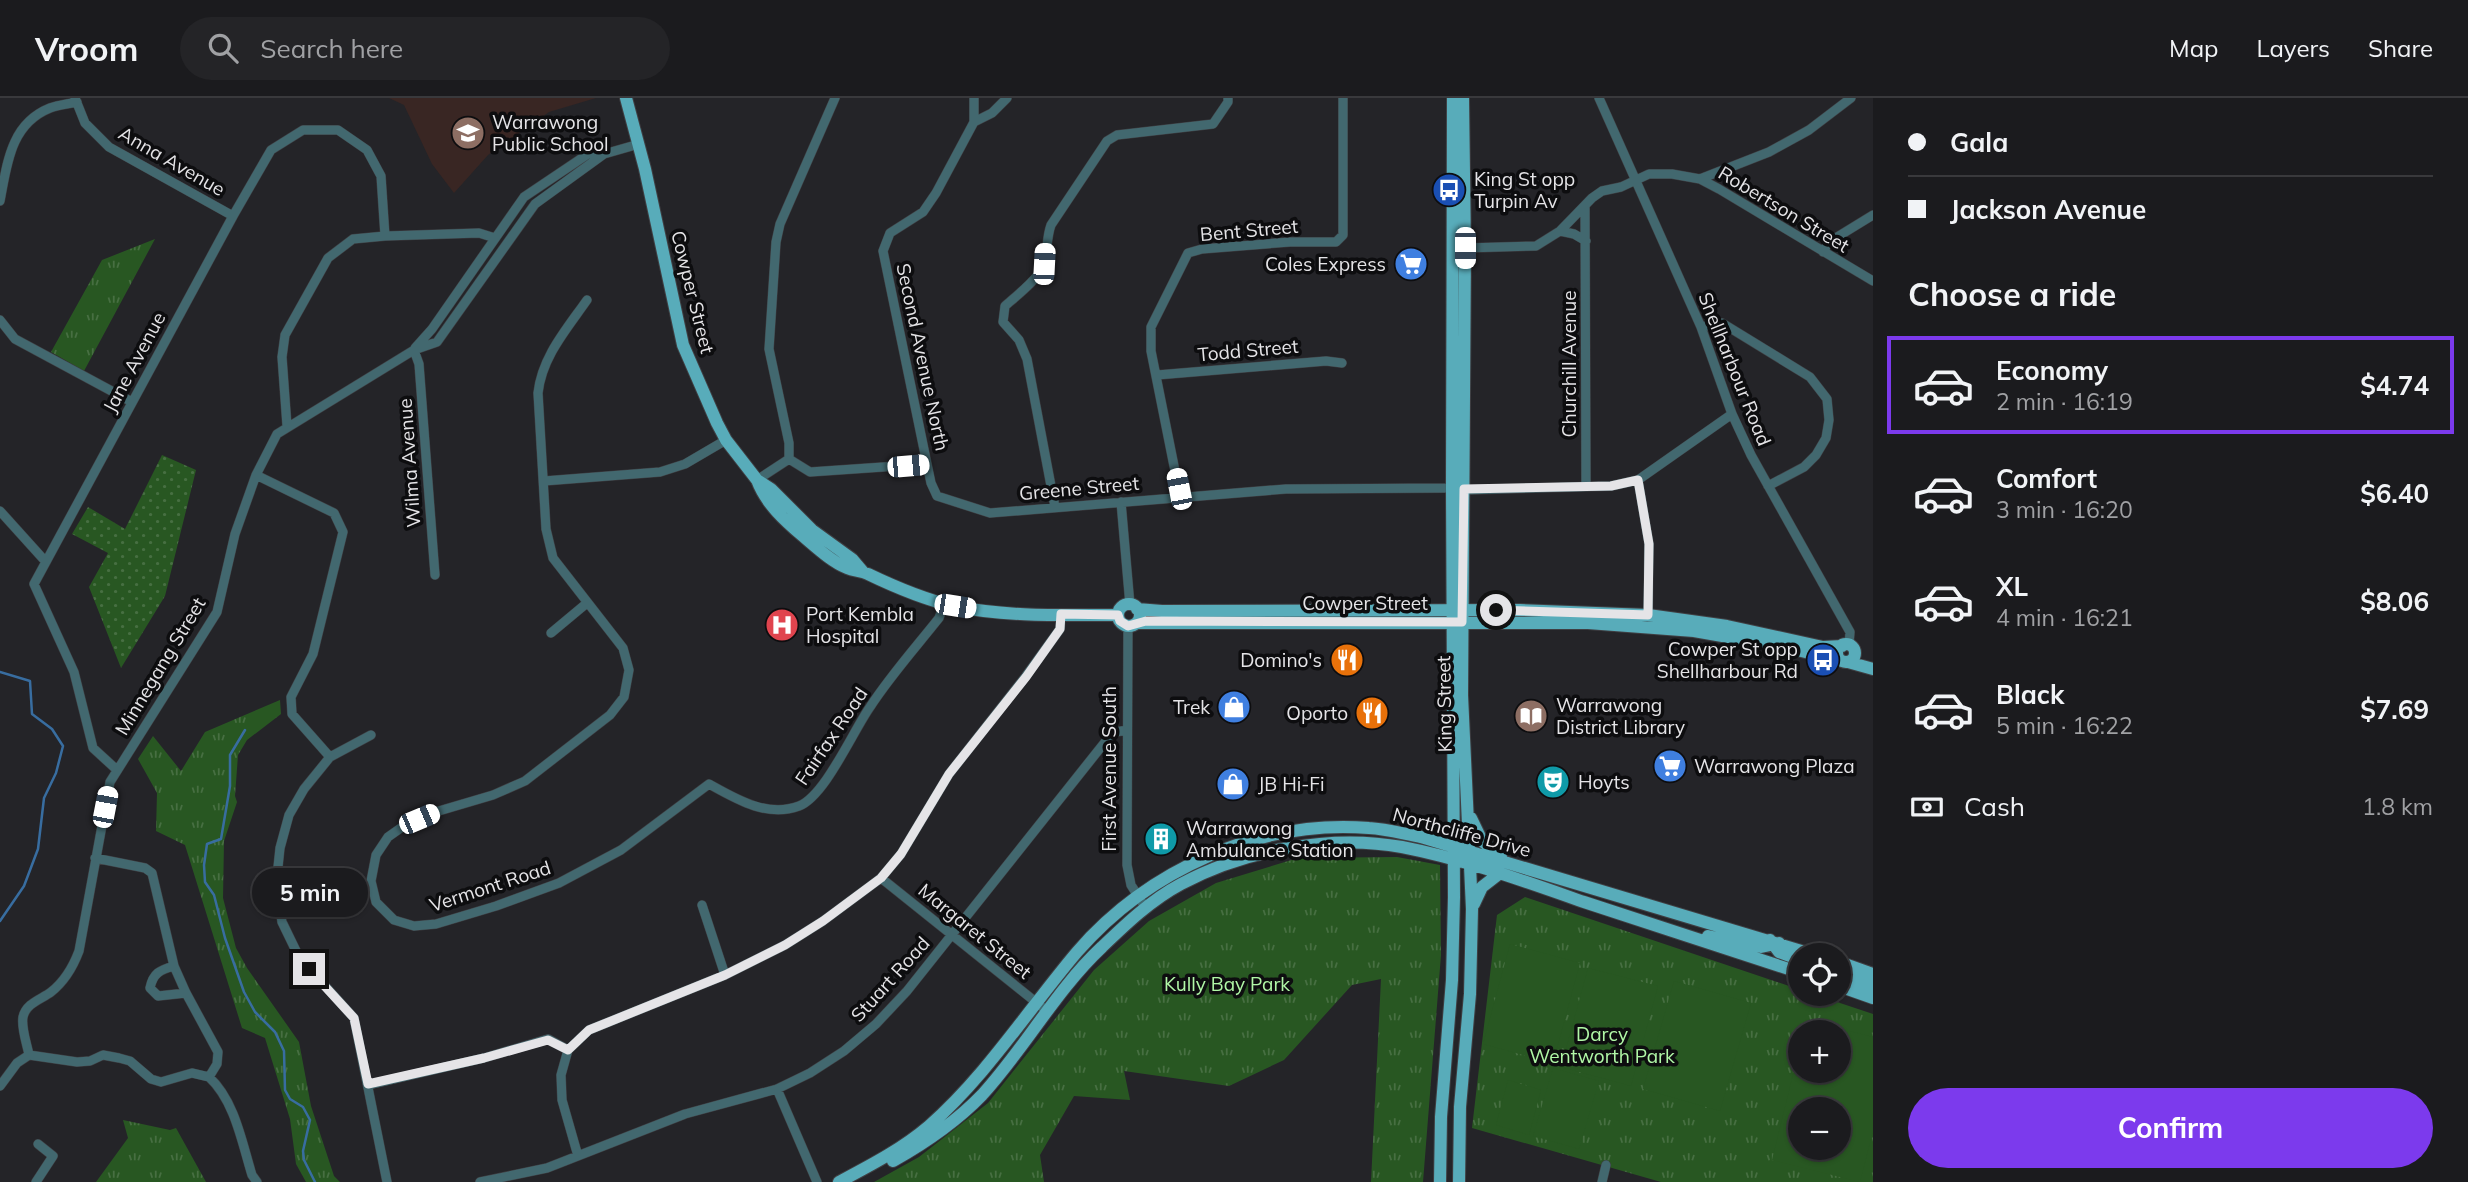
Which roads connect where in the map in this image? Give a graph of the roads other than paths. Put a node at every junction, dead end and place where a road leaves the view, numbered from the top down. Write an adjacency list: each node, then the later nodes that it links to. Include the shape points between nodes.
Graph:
1 (626, 98): 13 (main road, Cowper Street)
2 (835, 98): 39 (street, via 776,242 769,349)
3 (974, 98): 12 (street)
4 (1007, 98): 12 (street, Second Avenue North)
5 (1228, 98): 50 (street, via 1213,124 1117,135 1107,141 1051,225 1041,272 1005,306 1003,322 1027,359)
6 (1343, 98): 34 (street, Bent Street, via 1343,235 1336,242 1188,253 1151,327)
7 (1453, 98): 27 (main road, King Street)
8 (1462, 98): 25 (main road, King Street)
9 (1599, 98): 16 (street, Shellharbour Road)
10 (1851, 98): 15 (street, via 1809,130 1769,152)
11 (76, 100): 17 (street, via 49,108 27,123 9,150); 20 (street, Anna Avenue, via 85,122 108,147)
12 (974, 122): 40 (street, Second Avenue North, via 923,212 890,233 883,251)
13 (639, 144): 14 (street, Minnegang Street); 38 (main road, Cowper Street, via 683,345)
14 (604, 154): 23 (street, Minnegang Street, via 588,154 524,197); 32 (street, Minnegang Street, via 535,204 437,342)
15 (1700, 179): 16 (street, Robertson Street, via 1649,174); 26 (street, Robertson Street)
16 (1634, 181): 18 (street, Robertson Street, via 1602,191); 31 (street, Shellharbour Road)
17 (0, 201)
18 (1585, 207): 21 (street, Robertson Street); 24 (street, Churchill Avenue)
19 (1873, 215): 26 (street, via 1829,242)
20 (233, 216): 22 (street, Jane Avenue, via 271,150 303,130 338,130 367,150 381,176); 35 (street, Jane Avenue)
21 (1560, 232): 24 (street); 25 (street, via 1536,246)
22 (385, 236): 23 (street, via 479,233); 37 (street, via 353,239 328,258 285,335)
23 (495, 238): 32 (street, Minnegang Street)
24 (1586, 241): 45 (street, Churchill Avenue)
25 (1465, 248): 27 (street); 47 (main road, King Street, via 1464,461)
26 (1824, 252): 28 (street, Robertson Street)
27 (1454, 269): 47 (main road, King Street)
28 (1873, 281)
29 (587, 300): 44 (street, Vermont Road, via 540,373)
30 (0, 320): 35 (street, via 15,339)
31 (1700, 327): 36 (street, Shellharbour Road); 46 (street, via 1722,323 1810,377 1826,400 1826,438 1816,455 1804,467)
32 (414, 349): 37 (street, Minnegang Street); 57 (street, Wilma Avenue, via 419,364)
33 (1342, 363): 34 (street, Todd Street)
34 (1157, 375): 48 (street, Bent Street)
35 (132, 402): 55 (street, Jane Avenue)
36 (1732, 414): 43 (street); 46 (street, Shellharbour Road)
37 (287, 426): 41 (street, Minnegang Street, via 276,434)
38 (726, 440): 42 (main road, Cowper Street); 44 (street, via 685,464 660,472)
39 (789, 458): 40 (street, via 810,472); 42 (street)
40 (927, 464): 50 (street, Greene Street, via 937,496 990,513)
41 (256, 475): 73 (street, via 334,513 343,532 313,654 291,697 292,714); 74 (street, Minnegang Street, via 235,534 217,612)
42 (757, 480): 52 (main road, Cowper Street); 53 (main road, Cowper Street, via 763,496)
43 (1638, 480): 45 (street, Greene Street); 63 (street, via 1649,544)
44 (544, 481): 58 (street, Vermont Road, via 546,529 553,558)
45 (1586, 486): 47 (street, Greene Street)
46 (1768, 486): 67 (street, Shellharbour Road, via 1850,632)
47 (1458, 489): 48 (street, Greene Street, via 1286,489); 64 (main road, King Street)
48 (1180, 496): 49 (street, Greene Street)
49 (1121, 502): 50 (street, Greene Street); 60 (street)
50 (1055, 507)
51 (0, 511): 55 (street)
52 (799, 519): 53 (main road); 54 (main road, Cowper Street)
53 (814, 546): 54 (main road); 56 (main road, Cowper Street, via 848,569)
54 (838, 549): 56 (main road, Cowper Street)
55 (46, 562): 74 (street, Jane Avenue, via 34,584 74,672 93,748)
56 (863, 572): 59 (main road, Cowper Street)
57 (435, 575)
58 (587, 603): 66 (street); 75 (street, Vermont Road, via 623,649 629,670 624,697 610,715 525,781 432,813 388,836 376,855 370,881 376,902 394,920 414,926 496,906 559,883 621,850)
59 (944, 604): 61 (main road, Cowper Street); 75 (street, Fairfax Road, via 939,618 870,706 811,798 800,806 760,808)
60 (1134, 607): 62 (main road, via 1120,608); 64 (main road, Cowper Street); 65 (main road, via 1139,614)
61 (1061, 614): 62 (main road, Cowper Street); 83 (street, via 1060,629 949,774 901,854)
62 (1118, 615): 65 (main road, via 1120,621)
63 (1648, 615): 64 (main road, Cowper Street); 67 (main road, Cowper Street, via 1824,647)
64 (1458, 616): 65 (main road, Cowper Street); 69 (main road, Cowper Street, via 1674,629); 76 (main road, King Street); 77 (main road, King Street)
65 (1132, 624): 71 (street, First Avenue South)
66 (551, 633)
67 (1848, 646): 68 (main road, Cowper Street); 69 (main road, via 1838,654)
68 (1873, 660)
69 (1845, 662): 70 (main road, Cowper Street)
70 (1873, 669)
71 (1127, 730): 84 (street, First Avenue South, via 1127,865); 89 (street, Stuart Road, via 1109,737)
72 (372, 735): 73 (street)
73 (330, 757): 108 (street, via 289,815 276,886 282,922 299,957 354,1018)
74 (117, 770): 79 (street, Minnegang Street, via 110,782)
75 (709, 784)
76 (1467, 808): 78 (main road, King Street); 81 (main road, via 1482,841)
77 (1452, 845): 78 (main road, Northcliffe Drive); 80 (main road, King Street); 84 (main road, Northcliffe Drive, via 1373,828 1303,829 1226,849 1186,866)
78 (1469, 857): 80 (main road, Northcliffe Drive); 81 (main road, Northcliffe Drive); 82 (main road, Northcliffe Drive); 87 (main road, King Street)
79 (95, 858): 93 (street, via 152,873); 106 (street, Minnegang Street, via 73,967 23,1016)
80 (1453, 859): 86 (main road, Northcliffe Drive, via 1378,844 1294,846 1205,874); 120 (main road, King Street, via 1452,980)
81 (1517, 866): 90 (main road, Northcliffe Drive)
82 (1500, 873): 87 (main road, via 1482,887); 88 (main road, Northcliffe Drive)
83 (881, 878): 89 (street, Margaret Street); 97 (street, via 795,939)
84 (1137, 896): 86 (street, First Avenue South); 103 (main road, Northcliffe Drive, via 1094,933)
85 (702, 905): 97 (street)
86 (1145, 907): 104 (main road, Northcliffe Drive, via 1099,949)
87 (1472, 909): 121 (main road, King Street)
88 (1684, 934): 90 (main road, via 1761,947); 95 (main road, Northcliffe Drive)
89 (951, 936): 103 (street, Margaret Street); 110 (street, Stuart Road, via 876,1024 844,1051)
90 (1774, 942): 91 (main road, Northcliffe Drive); 92 (main road, via 1779,952)
91 (1788, 946)
92 (1788, 955)
93 (174, 966): 101 (street); 101 (street, via 152,977 150,988 158,996)
94 (1851, 966): 96 (main road)
95 (1788, 969)
96 (1873, 974)
97 (725, 975): 105 (street, via 589,1030)
98 (1851, 978): 99 (main road)
99 (1873, 986)
100 (1851, 990): 102 (main road)
101 (186, 993): 107 (street, via 218,1052)
102 (1873, 998)
103 (1037, 1003): 104 (street, Margaret Street); 119 (main road, Northcliffe Drive, via 966,1090 928,1126 890,1155)
104 (1047, 1011): 119 (main road, Northcliffe Drive, via 982,1095 954,1121 893,1161)
105 (568, 1050): 108 (street, via 548,1040); 112 (street, via 561,1075 562,1100)
106 (29, 1055): 107 (street, via 77,1062 103,1055 130,1061 150,1079 161,1082 192,1073); 109 (street)
107 (209, 1077): 115 (street, via 232,1111)
108 (368, 1084): 116 (street)
109 (0, 1086)
110 (777, 1089): 112 (street, Stuart Road, via 685,1114); 118 (street)
111 (38, 1144): 114 (street, via 53,1156)
112 (578, 1156): 117 (street, Stuart Road, via 547,1168)
113 (1606, 1165): 122 (street)
114 (36, 1182)
115 (257, 1182)
116 (387, 1182)
117 (480, 1182)
118 (817, 1182)
119 (841, 1182)
120 (1440, 1182)
121 (1459, 1182)
122 (1602, 1182)

